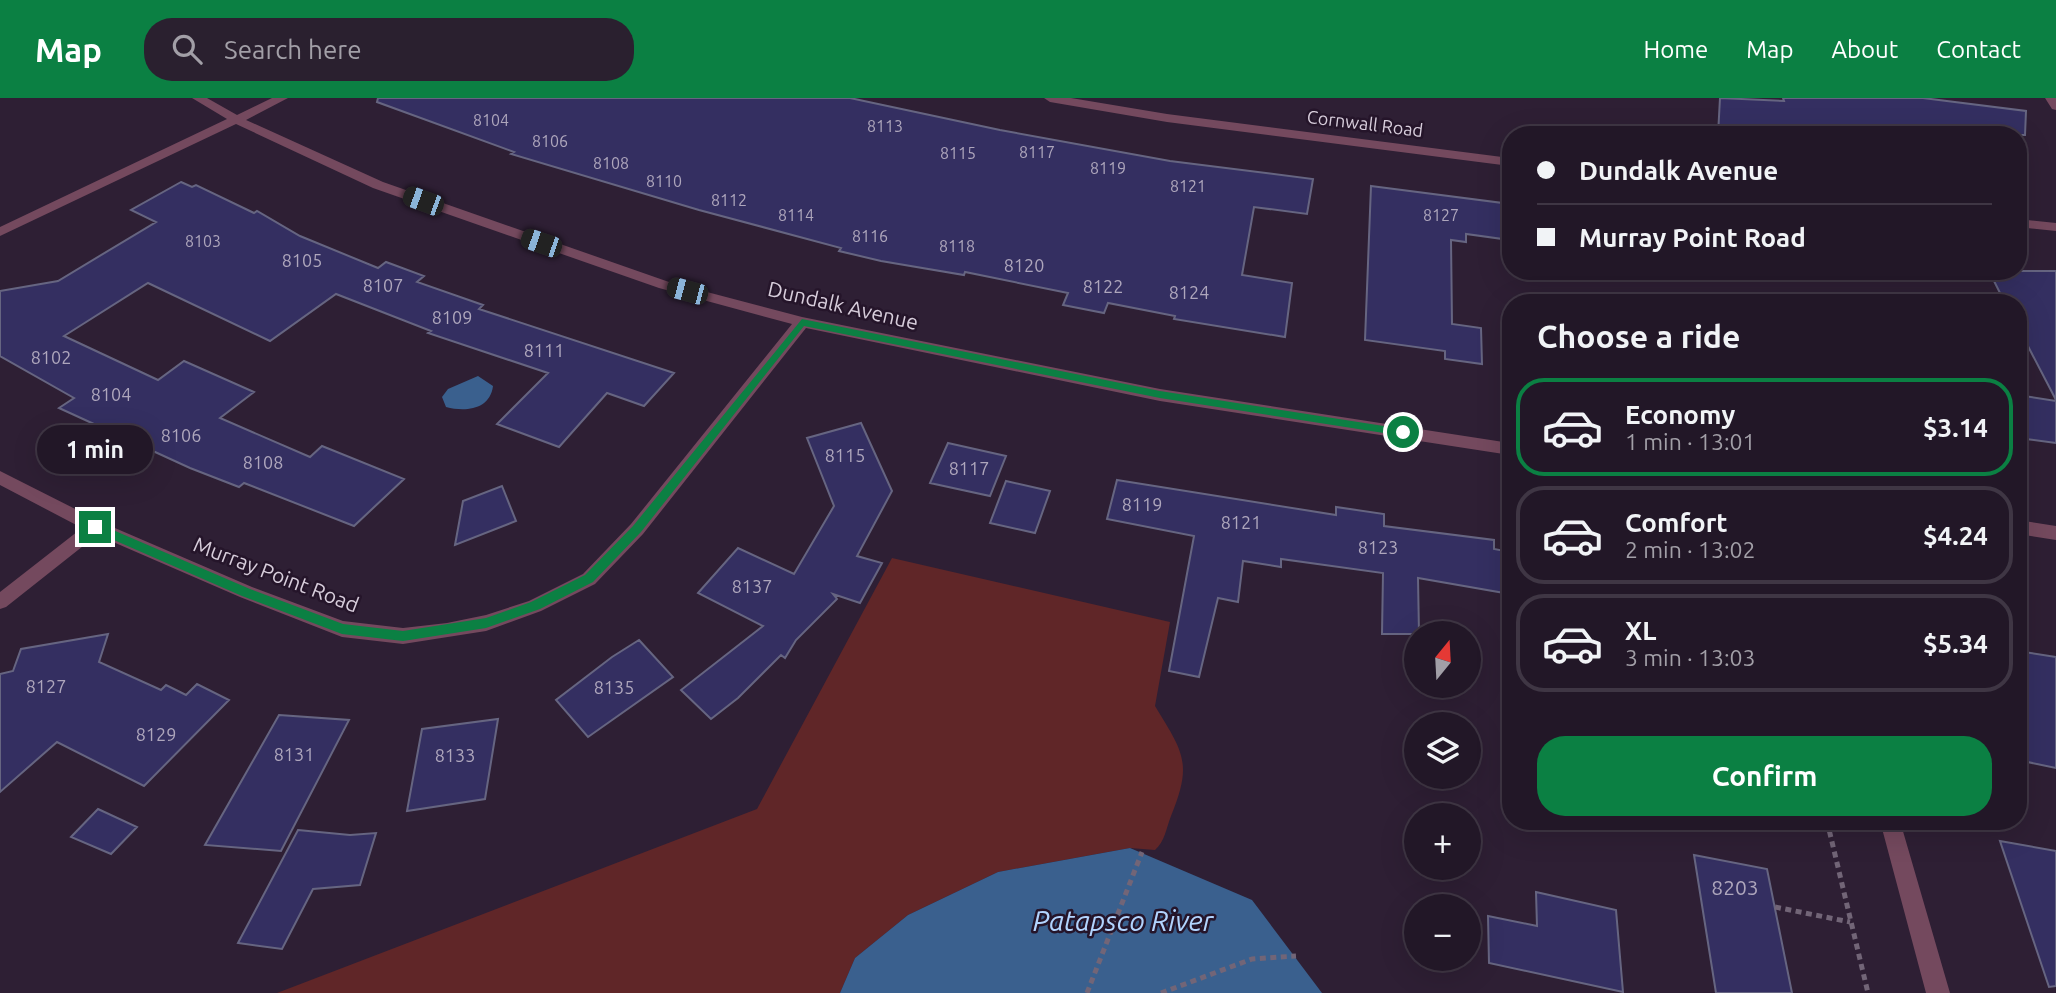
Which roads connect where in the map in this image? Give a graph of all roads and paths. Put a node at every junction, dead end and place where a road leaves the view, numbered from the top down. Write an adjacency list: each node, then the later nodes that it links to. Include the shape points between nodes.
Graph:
1 (198, 98): 6 (street, Dundalk Avenue)
2 (282, 98): 6 (street)
3 (1050, 98): 7 (street, Cornwall Road, via 1167,118)
4 (2051, 98): 5 (street)
5 (2056, 106)
6 (237, 120): 10 (street); 11 (street, Dundalk Avenue, via 378,185 491,226 664,285)
7 (1502, 161)
8 (2027, 224): 9 (street)
9 (2056, 227)
10 (0, 232)
11 (802, 322): 12 (street, Dundalk Avenue, via 1160,395); 14 (street, Murray Point Road, via 637,529 589,579 535,606 486,623 403,636 342,629)
12 (1502, 448)
13 (0, 477): 14 (street, Murray Point Road)
14 (95, 527): 17 (street)
15 (2027, 528): 16 (street)
16 (2056, 533)
17 (0, 602)
18 (1829, 830): 22 (path)
19 (1893, 830): 27 (street)
20 (1142, 852): 24 (path)
21 (1774, 907): 22 (path)
22 (1850, 922): 26 (path)
23 (1296, 956): 25 (path, via 1252,960)
24 (1087, 993)
25 (1161, 993)
26 (1868, 993)
27 (1938, 993)

